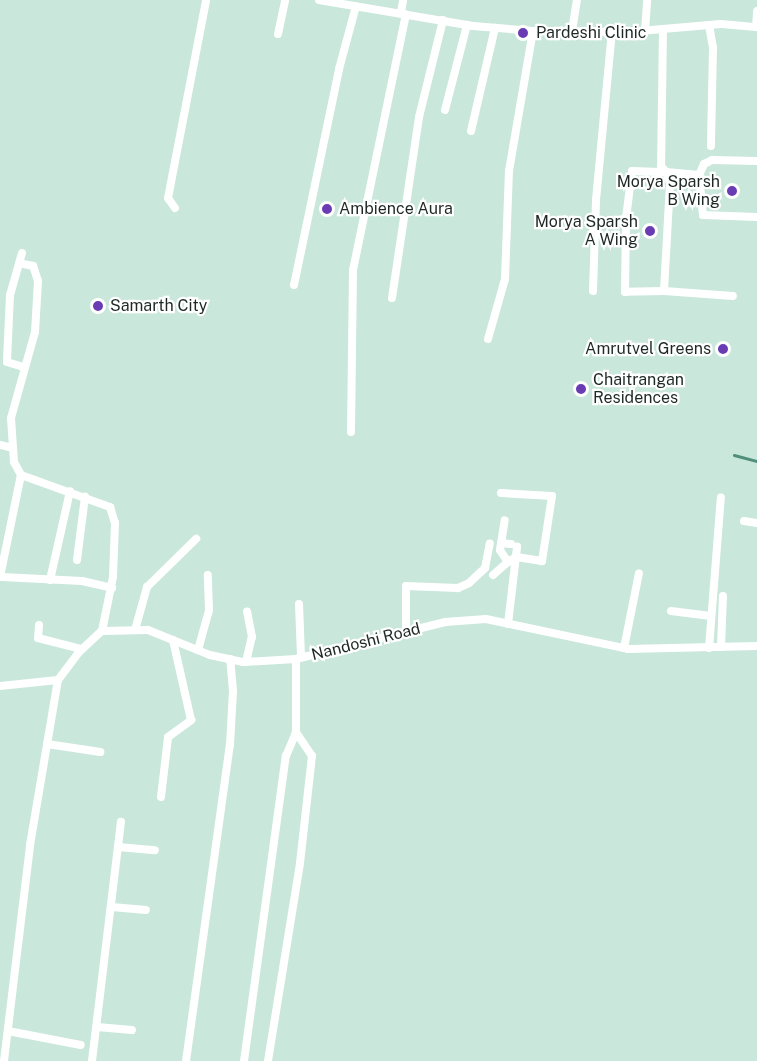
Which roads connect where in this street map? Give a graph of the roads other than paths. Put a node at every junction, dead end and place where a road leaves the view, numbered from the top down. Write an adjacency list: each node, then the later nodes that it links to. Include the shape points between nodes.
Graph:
1 (206, 0): 27 (street, via 168,198)
2 (285, 0): 20 (street)
3 (319, 0): 7 (street)
4 (403, 0): 9 (street)
5 (577, 0): 17 (street)
6 (647, 0): 18 (street)
7 (356, 6): 9 (street); 31 (street)
8 (757, 11): 13 (street)
9 (404, 13): 10 (street); 39 (street, via 353,270)
10 (443, 20): 11 (street); 35 (street, via 419,117)
11 (467, 25): 14 (street); 21 (street)
12 (709, 25): 13 (street); 15 (street); 23 (street, via 713,48)
13 (756, 27)
14 (495, 28): 16 (street); 22 (street)
15 (663, 29): 18 (street); 25 (street, via 662,166)
16 (533, 31): 17 (street); 36 (street, via 508,171 505,279)
17 (572, 31): 19 (street)
18 (645, 31): 19 (street)
19 (612, 32): 32 (street, via 596,200)
20 (278, 34)
21 (445, 110)
22 (471, 131)
23 (711, 146)
24 (757, 161): 26 (street, via 712,160 704,164)
25 (666, 172): 26 (street); 33 (street, via 670,183); 33 (street, via 632,171 626,218 625,292)
26 (699, 175): 28 (street, via 703,215)
27 (175, 208)
28 (757, 217)
29 (22, 253): 30 (street)
30 (19, 263): 37 (street, via 10,295); 38 (street, via 33,266 38,281 35,332)
31 (294, 285)
32 (592, 291)
33 (664, 291): 34 (street)
34 (733, 296)
35 (392, 298)
36 (488, 339)
37 (3, 361): 38 (street)
38 (22, 370): 41 (street, via 11,418)
39 (351, 432)
40 (0, 445): 41 (street)
41 (13, 448): 42 (street, via 14,462)
42 (21, 475): 43 (street); 57 (street)
43 (70, 491): 45 (street); 58 (street)
44 (501, 493): 52 (street, via 552,496 542,561)
45 (85, 497): 53 (street); 59 (street, via 110,507 115,523)
46 (721, 497): 64 (street)
47 (505, 520): 52 (street)
48 (744, 521): 49 (street)
49 (757, 523)
50 (196, 538): 67 (street, via 147,587)
51 (490, 543): 69 (street, via 485,568 469,583 458,588 406,586)
52 (510, 551): 56 (street); 65 (street)
53 (77, 560)
54 (639, 573): 72 (street)
55 (208, 575): 76 (street, via 209,610)
56 (493, 575)
57 (1, 577): 58 (street)
58 (50, 580): 59 (street, via 82,581)
59 (112, 588): 68 (street)
60 (723, 596): 74 (street)
61 (299, 604): 77 (street)
62 (247, 611): 79 (street, via 252,637)
63 (671, 611): 64 (street)
64 (711, 616): 73 (street)
65 (508, 624): 69 (street, Nandoshi Road, via 486,619 445,622); 72 (street, Nandoshi Road)
66 (39, 625): 75 (street, via 38,638)
67 (135, 630): 68 (street, Nandoshi Road); 70 (street, Nandoshi Road, via 148,630)
68 (102, 631): 75 (street)
69 (406, 632): 77 (street, Nandoshi Road)
70 (173, 640): 76 (street, Nandoshi Road); 85 (street, via 191,720 168,737)
71 (757, 646): 74 (street, Nandoshi Road)
72 (624, 648): 73 (street, Nandoshi Road)
73 (708, 648): 74 (street, Nandoshi Road)
74 (722, 648)
75 (81, 649): 80 (street)
76 (198, 650): 78 (street, Nandoshi Road)
77 (298, 658): 79 (street, Nandoshi Road); 82 (street)
78 (230, 659): 79 (street, Nandoshi Road); 97 (street, via 230,745)
79 (246, 662)
80 (58, 680): 81 (street); 83 (street)
81 (0, 686)
82 (296, 732): 98 (street, via 286,756); 99 (street, via 312,756 300,863)
83 (47, 744): 84 (street); 93 (street)
84 (100, 752)
85 (161, 797)
86 (121, 822): 87 (street)
87 (118, 847): 88 (street); 89 (street)
88 (155, 850)
89 (112, 907): 90 (street); 91 (street)
90 (146, 910)
91 (97, 1027): 92 (street); 96 (street)
92 (132, 1030)
93 (8, 1031): 94 (street); 95 (street)
94 (81, 1046)
95 (4, 1061)
96 (93, 1061)
97 (186, 1061)
98 (244, 1061)
99 (268, 1061)

